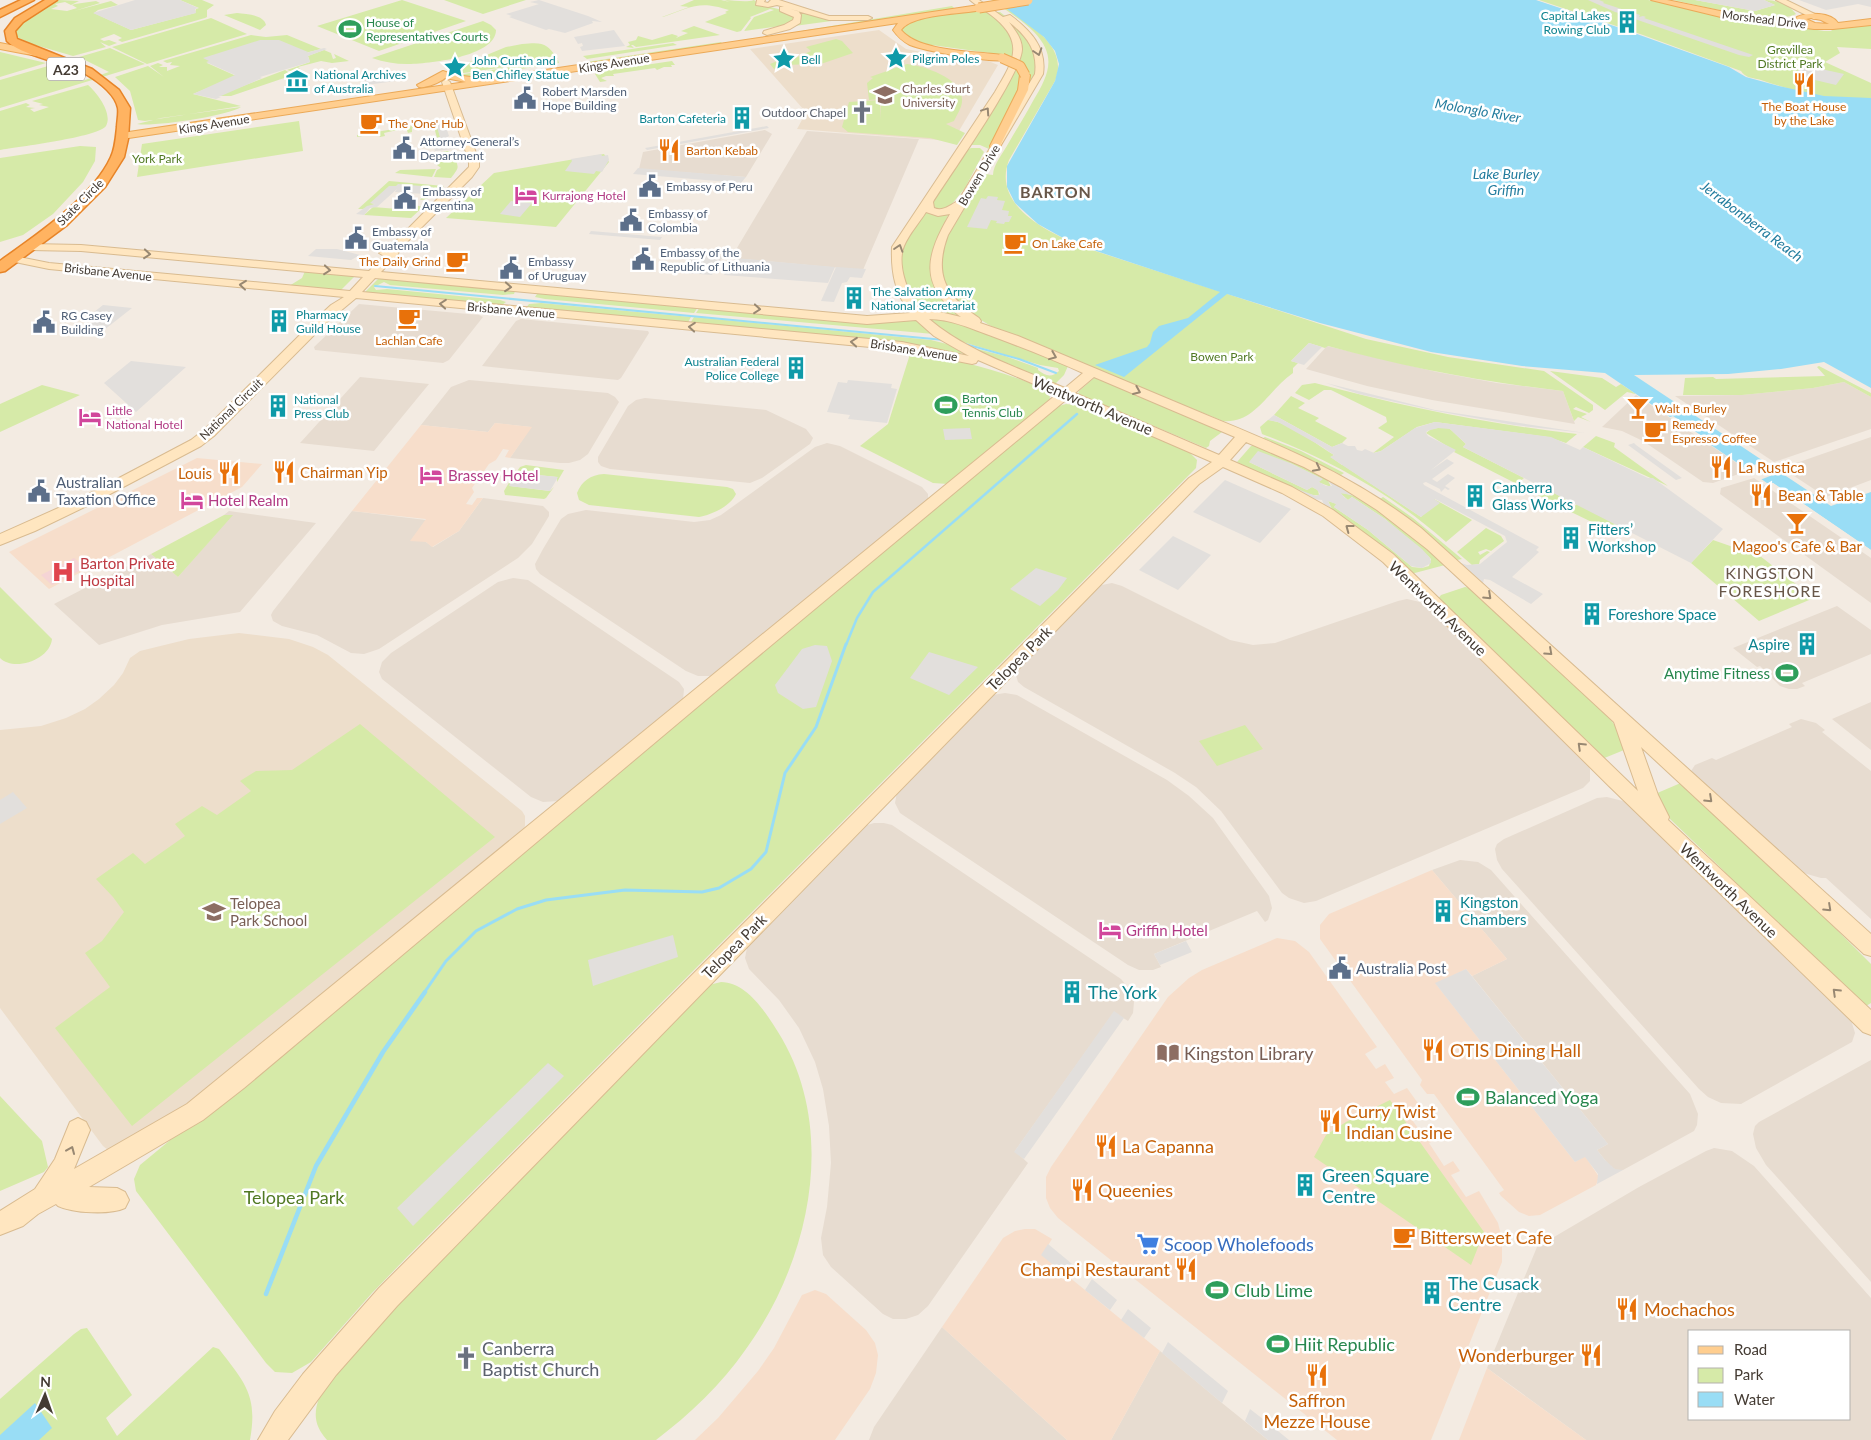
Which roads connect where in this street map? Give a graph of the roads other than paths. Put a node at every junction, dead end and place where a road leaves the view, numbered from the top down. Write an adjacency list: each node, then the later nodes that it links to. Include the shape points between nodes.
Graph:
1 (29, 0): 13 (highway)
2 (46, 0): 13 (highway); 20 (highway, via 10,31 16,44)
3 (1028, 0): 8 (main road, Kings Avenue, bridge)
4 (1655, 0): 15 (main road, Morshead Drive, via 1724,14)
5 (1668, 0): 12 (main road, Morshead Drive, via 1775,18)
6 (1778, 0): 12 (main road, via 1792,7); 15 (main road)
7 (769, 1): 10 (main road); 17 (main road, via 798,17 791,26)
8 (979, 2): 11 (main road, Kings Avenue); 14 (main road, Kings Avenue); 28 (main road, Bowen Drive, one-way to 28, via 1030,36 1038,49 1041,64 1035,84); 29 (main road, Bowen Drive, one-way to 8, via 1018,57 1016,40 1007,25)
9 (811, 4): 10 (main road, via 809,8)
10 (819, 16): 14 (main road)
11 (924, 16): 21 (main road, Kings Avenue); 28 (main road, bridge, via 900,24 897,33 929,47 1002,58 1020,66 1025,75 1023,90)
12 (1801, 17): 15 (main road, via 1801,21)
13 (0, 18)
14 (868, 18): 17 (main road, Kings Avenue)
15 (1818, 20): 16 (main road, Morshead Drive); 16 (main road, Morshead Drive, via 1834,25)
16 (1871, 20)
17 (767, 33): 21 (main road, Kings Avenue)
18 (0, 46): 20 (main road)
19 (0, 50): 27 (highway, State Circle / A23, via 59,66 91,84 110,106)
20 (42, 54): 25 (highway, via 98,78 121,100)
21 (469, 82): 22 (main road); 23 (main road, via 443,74)
22 (448, 88): 23 (main road); 41 (main road, National Circuit, via 474,167 394,252)
23 (423, 89): 24 (main road, Kings Avenue)
24 (303, 107): 26 (main road, Kings Avenue)
25 (123, 112): 26 (main road, via 135,125); 27 (highway, State Circle)
26 (171, 127): 27 (main road, Kings Avenue); 30 (main road, via 132,140)
27 (116, 135): 30 (highway, State Circle); 37 (highway, State Circle / A23, via 100,167 80,192)
28 (995, 146): 31 (main road, Bowen Drive)
29 (959, 153): 31 (main road, via 979,147 986,151); 32 (main road, Bowen Drive)
30 (118, 157): 34 (highway, State Circle, via 91,194)
31 (986, 162): 33 (main road, Bowen Drive)
32 (927, 200): 33 (main road, via 929,210 936,213 948,212); 43 (main road, Bowen Drive, one-way to 32, via 898,282 898,247)
33 (962, 202): 47 (main road, Bowen Drive, via 937,249 934,263 938,281 964,313)
34 (52, 230): 35 (main road, via 49,238 52,242); 37 (highway, State Circle)
35 (81, 248): 36 (main road, Brisbane Avenue); 37 (main road, Brisbane Avenue)
36 (112, 251): 39 (main road, Brisbane Avenue, one-way to 39); 40 (main road, via 93,254 82,260 80,266)
37 (9, 257): 38 (main road, Brisbane Avenue); 38 (main road, via 19,266)
38 (49, 266): 40 (main road, Brisbane Avenue)
39 (293, 267): 41 (main road, Brisbane Avenue, one-way to 41); 42 (main road, via 302,271 303,276 289,286)
40 (91, 270): 42 (main road, Brisbane Avenue, one-way to 40)
41 (368, 274): 44 (main road, National Circuit); 46 (main road, Brisbane Avenue, one-way to 46)
42 (274, 288): 44 (main road, Brisbane Avenue)
43 (904, 295): 45 (main road, Bowen Drive); 46 (main road, via 897,307 887,314)
44 (348, 296): 48 (main road, Brisbane Avenue, one-way to 44, via 951,354 902,346); 55 (main road, National Circuit, via 196,443)
45 (919, 316): 46 (main road, Wentworth Avenue, via 873,320); 47 (main road, Wentworth Avenue, via 950,318); 48 (main road, Wentworth Avenue, via 960,346)
46 (845, 317)
47 (1014, 340): 49 (main road, Wentworth Avenue, one-way to 49)
48 (1018, 372): 50 (main road, Wentworth Avenue)
49 (1092, 372): 50 (main road); 51 (main road, Wentworth Avenue, one-way to 51)
50 (1066, 394): 52 (main road, Wentworth Avenue); 63 (main road, via 195,1112 186,1124 163,1142)
51 (1241, 434): 53 (main road, Telopea Park); 58 (main road, Wentworth Avenue, one-way to 58, via 1321,470 1395,515 1438,550)
52 (1192, 448): 53 (main road, Wentworth Avenue); 54 (main road, via 1199,459)
53 (1217, 458): 54 (main road, Telopea Park, via 1209,472); 59 (main road, Wentworth Avenue, one-way to 53, via 1388,558 1328,513)
54 (1197, 475): 68 (main road, Telopea Park, via 388,1297 342,1348)
55 (30, 528): 56 (main road, National Circuit); 57 (main road, National Circuit)
56 (0, 540)
57 (0, 546)
58 (1617, 714): 59 (main road, via 1629,736 1654,807); 60 (main road, Wentworth Avenue, one-way to 60)
59 (1671, 834): 61 (main road, Wentworth Avenue, one-way to 59)
60 (1869, 947)
61 (1871, 1025)
62 (78, 1130): 64 (main road, one-way to 62, via 63,1167)
63 (111, 1169): 64 (main road); 65 (main road)
64 (42, 1198): 67 (main road)
65 (66, 1198): 66 (main road); 67 (main road, via 26,1217)
66 (117, 1200)
67 (7, 1220)
68 (278, 1430)

